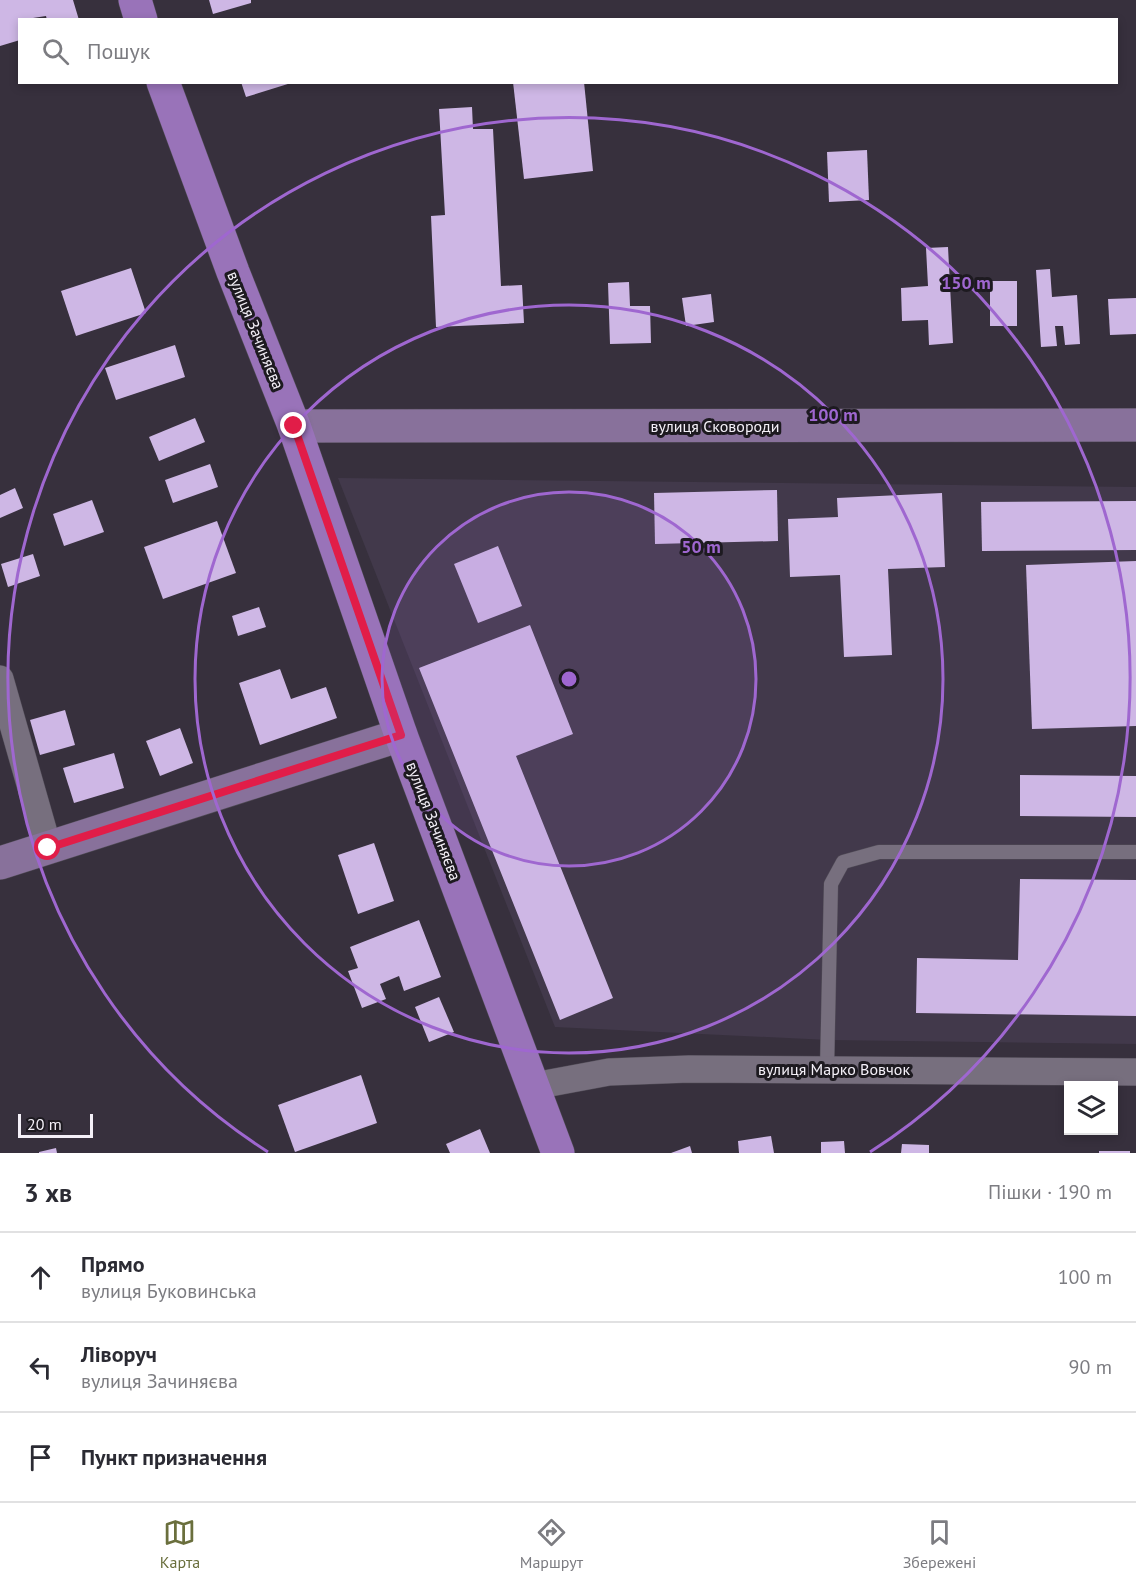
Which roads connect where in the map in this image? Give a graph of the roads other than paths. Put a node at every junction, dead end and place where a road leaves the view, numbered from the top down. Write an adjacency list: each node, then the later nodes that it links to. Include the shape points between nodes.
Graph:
1 (135, 0): 2 (main road)
2 (140, 18)
3 (164, 84): 5 (main road, вулиця Зачиняєва)
4 (1136, 425): 5 (street, вулиця Сковороди)
5 (294, 426): 7 (main road, вулиця Зачиняєва)
6 (0, 679): 8 (street)
7 (401, 735): 8 (street); 13 (main road, вулиця Зачиняєва)
8 (48, 848): 10 (street)
9 (1136, 852): 11 (lane, via 879,852 843,862 831,884)
10 (0, 863)
11 (827, 1069): 12 (street, вулиця Марко Вовчок); 13 (street, вулиця Марко Вовчок, via 609,1072)
12 (1136, 1072)
13 (534, 1086): 14 (main road, вулиця Зачиняєва)
14 (558, 1153)

